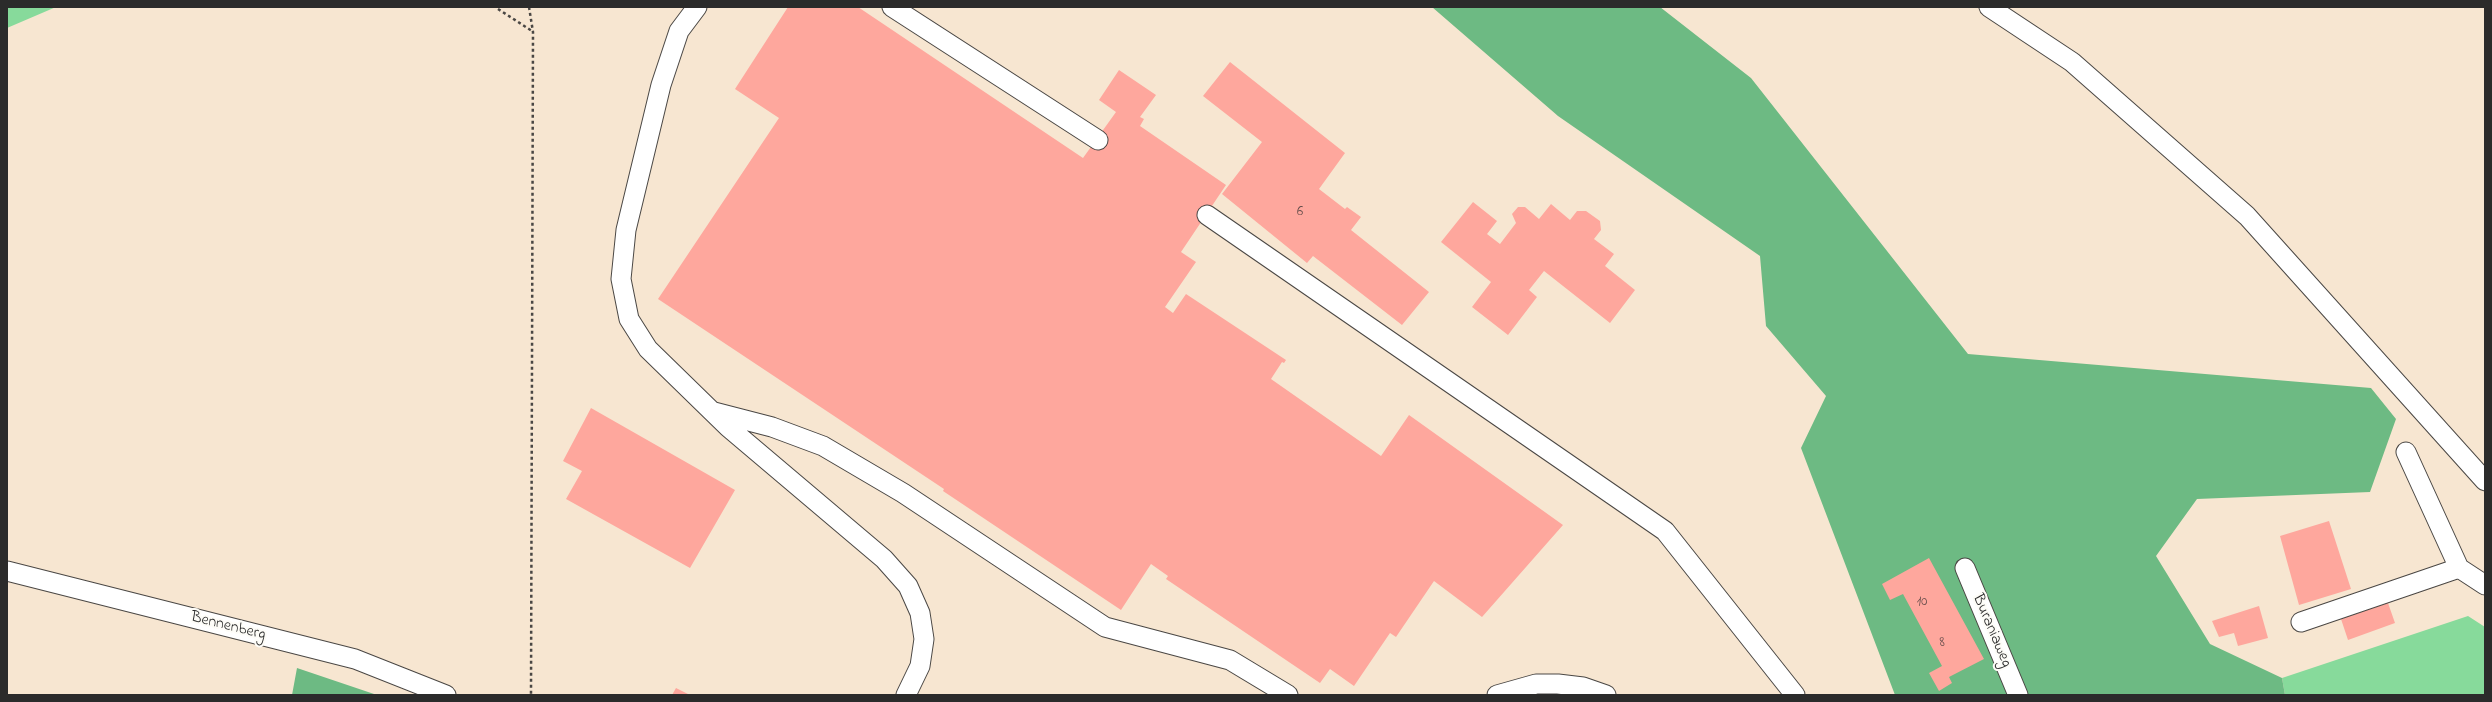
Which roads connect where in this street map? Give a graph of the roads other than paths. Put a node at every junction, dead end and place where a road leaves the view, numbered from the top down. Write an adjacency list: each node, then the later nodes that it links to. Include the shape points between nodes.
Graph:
1 (697, 7): 6 (lane, via 678,31 661,85 626,230 622,279 629,319 648,349)
2 (892, 7): 4 (lane)
3 (1989, 7): 8 (lane, via 2072,62 2247,216)
4 (1098, 140)
5 (1207, 215): 19 (lane, via 1665,531)
6 (713, 412): 15 (lane, via 884,558 908,586 920,612 924,639 920,666); 16 (lane, via 772,427 823,446 903,492 1105,627 1230,660)
7 (2406, 452): 10 (lane)
8 (2485, 481)
9 (1965, 568): 20 (lane, Buraniaweg)
10 (2459, 568): 12 (lane); 13 (lane)
11 (7, 571): 14 (lane, Bennenberg, via 354,659)
12 (2485, 585)
13 (2301, 622)
14 (446, 695)
15 (906, 695)
16 (1288, 695)
17 (1497, 695): 18 (lane, via 1536,684 1558,684 1583,687)
18 (1606, 695)
19 (1795, 695)
20 (2018, 695)

